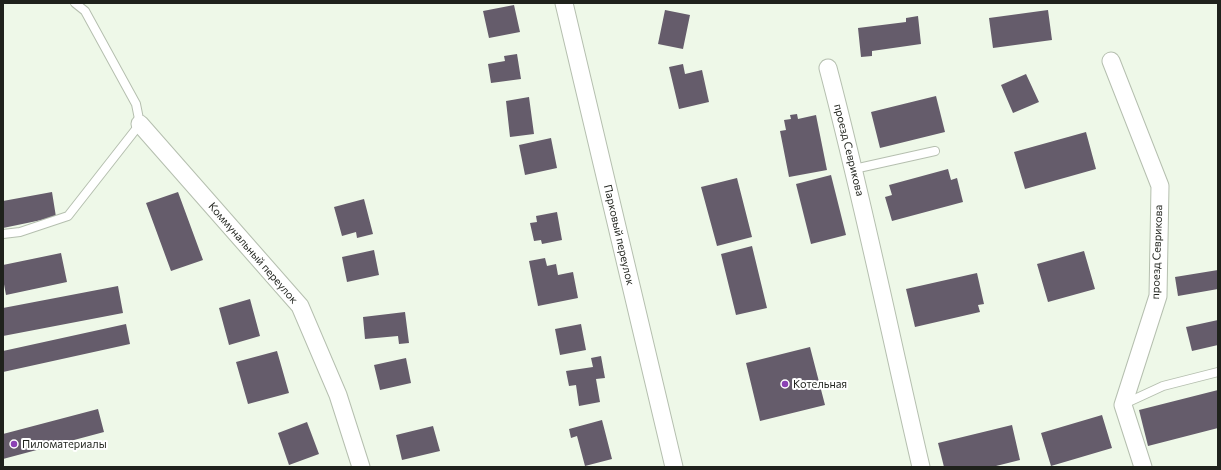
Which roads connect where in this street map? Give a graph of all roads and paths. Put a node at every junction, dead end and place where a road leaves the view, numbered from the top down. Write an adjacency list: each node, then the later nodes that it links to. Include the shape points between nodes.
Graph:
1 (75, 3): 5 (lane, via 85,11 136,104)
2 (564, 3): 12 (street, Парковый переулок)
3 (1111, 61): 10 (street, проезд Севрикова, via 1160,186 1158,296)
4 (828, 68): 7 (street, проезд Севрикова)
5 (140, 124): 8 (lane, via 68,216 20,232); 11 (street, Коммунальный переулок, via 300,306 338,395)
6 (935, 151): 7 (lane)
7 (854, 169): 13 (street, проезд Севрикова)
8 (3, 234)
9 (1218, 372): 10 (lane, via 1163,386)
10 (1122, 405): 14 (street)
11 (361, 467)
12 (674, 467)
13 (921, 467)
14 (1143, 467)

